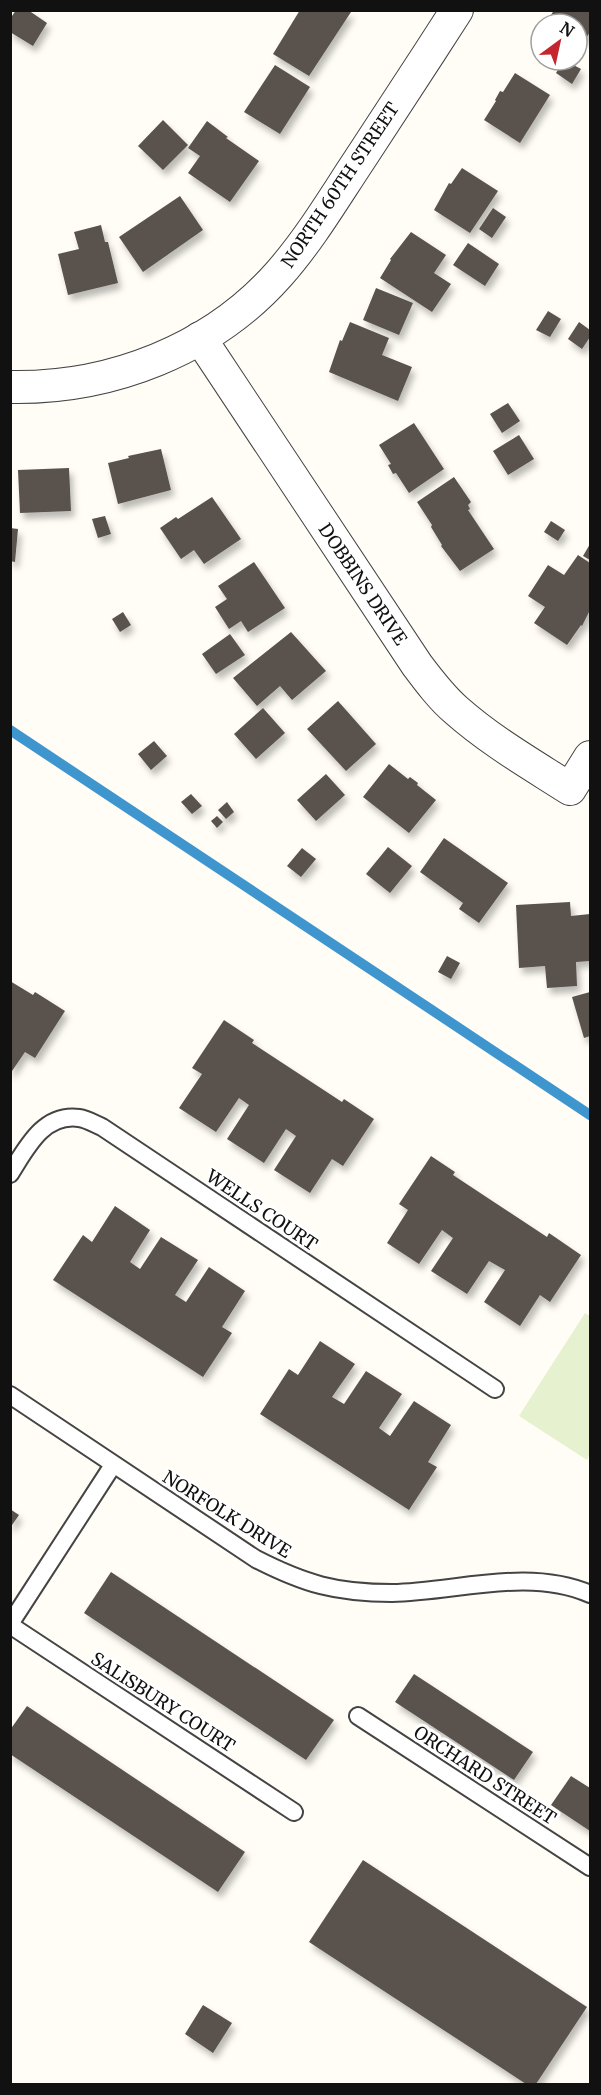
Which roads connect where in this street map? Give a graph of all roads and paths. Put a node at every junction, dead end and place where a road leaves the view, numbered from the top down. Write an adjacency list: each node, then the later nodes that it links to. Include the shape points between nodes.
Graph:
1 (457, 10): 2 (street, NORTH 60TH STREET, via 301,247 260,294)
2 (200, 338): 3 (street, NORTH 60TH STREET, via 119,374 68,385); 4 (street, DOBBINS DRIVE, via 417,665 455,710 496,742 570,789)
3 (10, 387)
4 (591, 757)
5 (12, 1170): 6 (lane, WELLS COURT, via 44,1127 62,1119 80,1118 102,1126)
6 (495, 1389)
7 (10, 1395): 8 (lane, NORFOLK DRIVE)
8 (113, 1464): 9 (lane, NORFOLK DRIVE, via 256,1559 320,1587 392,1593 540,1582); 10 (lane, SALISBURY COURT)
9 (591, 1594)
10 (10, 1625): 12 (lane, SALISBURY COURT)
11 (358, 1716): 13 (lane, ORCHARD STREET)
12 (294, 1812)
13 (591, 1867)

